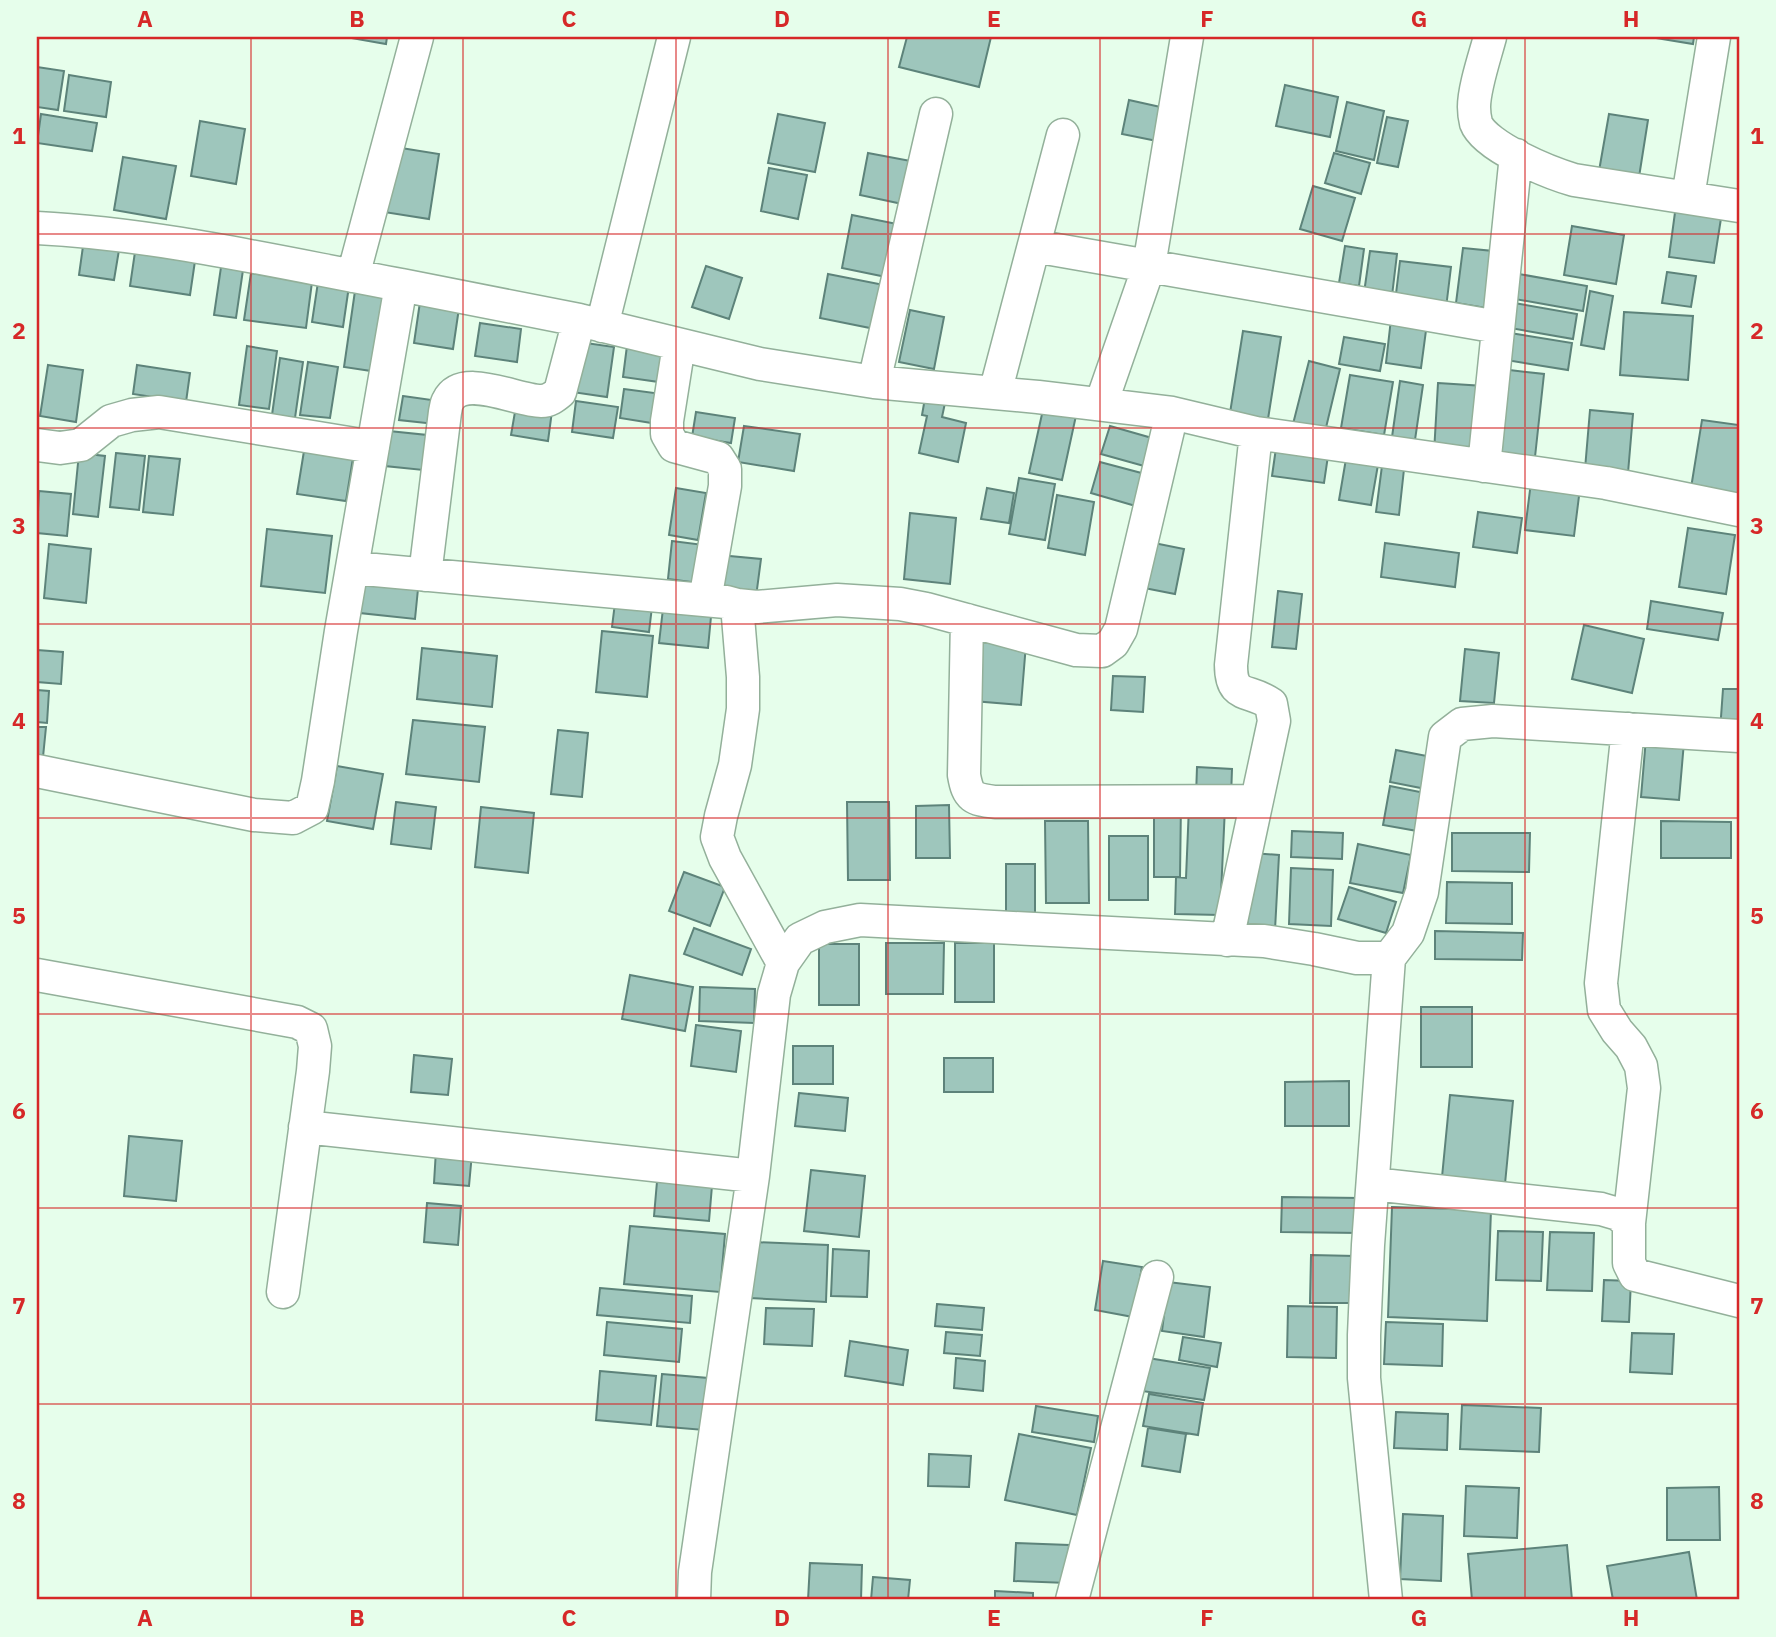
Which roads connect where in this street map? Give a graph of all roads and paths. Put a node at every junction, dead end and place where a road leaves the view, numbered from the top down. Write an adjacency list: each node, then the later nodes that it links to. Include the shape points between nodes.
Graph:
1 (416, 37): 14 (street)
2 (674, 37): 16 (street)
3 (1187, 37): 13 (street)
4 (1490, 37): 8 (street, via 1474,107 1476,124 1491,141)
5 (1714, 37): 9 (street)
6 (936, 114): 19 (street)
7 (1063, 135): 12 (street)
8 (1516, 155): 9 (street, via 1574,180); 17 (street)
9 (1688, 197): 10 (street)
10 (1739, 206)
11 (37, 228): 14 (street, via 160,242)
12 (1034, 246): 13 (street); 20 (street)
13 (1149, 266): 17 (street); 21 (street)
14 (353, 276): 15 (street)
15 (401, 285): 16 (street); 25 (street)
16 (591, 323): 18 (street); 29 (street, via 561,392 550,399 539,401 476,388 458,391 448,400)
17 (1498, 327): 26 (street)
18 (679, 345): 19 (street, via 760,364); 30 (street, via 667,434 674,446 719,458 724,469)
19 (874, 382): 20 (street)
20 (995, 393): 21 (street)
21 (1101, 404): 22 (street)
22 (1172, 414): 23 (street); 32 (street, via 1121,629 1113,643 1102,652 1076,650)
23 (1256, 433): 26 (street); 36 (street, via 1231,665 1231,680 1239,691 1270,704 1274,721)
24 (37, 444): 25 (street, via 81,445 111,421 159,412)
25 (373, 447): 28 (street)
26 (1484, 466): 27 (street, via 1606,483)
27 (1739, 510)
28 (353, 568): 29 (street); 35 (street, via 312,808 293,818 254,815)
29 (425, 575): 30 (street)
30 (705, 600): 31 (street)
31 (737, 605): 32 (street, via 871,602 913,606); 39 (street, via 743,709 718,836 725,858)
32 (967, 620): 36 (street, via 964,775 967,790 975,799)
33 (1628, 729): 34 (street); 38 (street, via 1493,721 1462,724 1445,737 1422,892 1408,933); 44 (street, via 1601,983 1604,1010 1641,1066 1644,1088)
34 (1739, 736)
35 (37, 771)
36 (1256, 801): 37 (street)
37 (1227, 940): 38 (street, via 1264,941 1357,958); 39 (street, via 860,919 800,939)
38 (1389, 958): 43 (street)
39 (783, 963): 42 (street, via 774,994)
40 (37, 975): 41 (street, via 297,1022 311,1029 315,1046)
41 (305, 1127): 42 (street); 46 (street)
42 (753, 1176): 48 (street)
43 (1373, 1184): 44 (street, via 1601,1209); 50 (street, via 1364,1378)
44 (1629, 1223): 47 (street, via 1629,1263 1635,1275)
45 (1157, 1276): 49 (street)
46 (283, 1292)
47 (1739, 1301)
48 (694, 1600)
49 (1072, 1600)
50 (1386, 1600)

